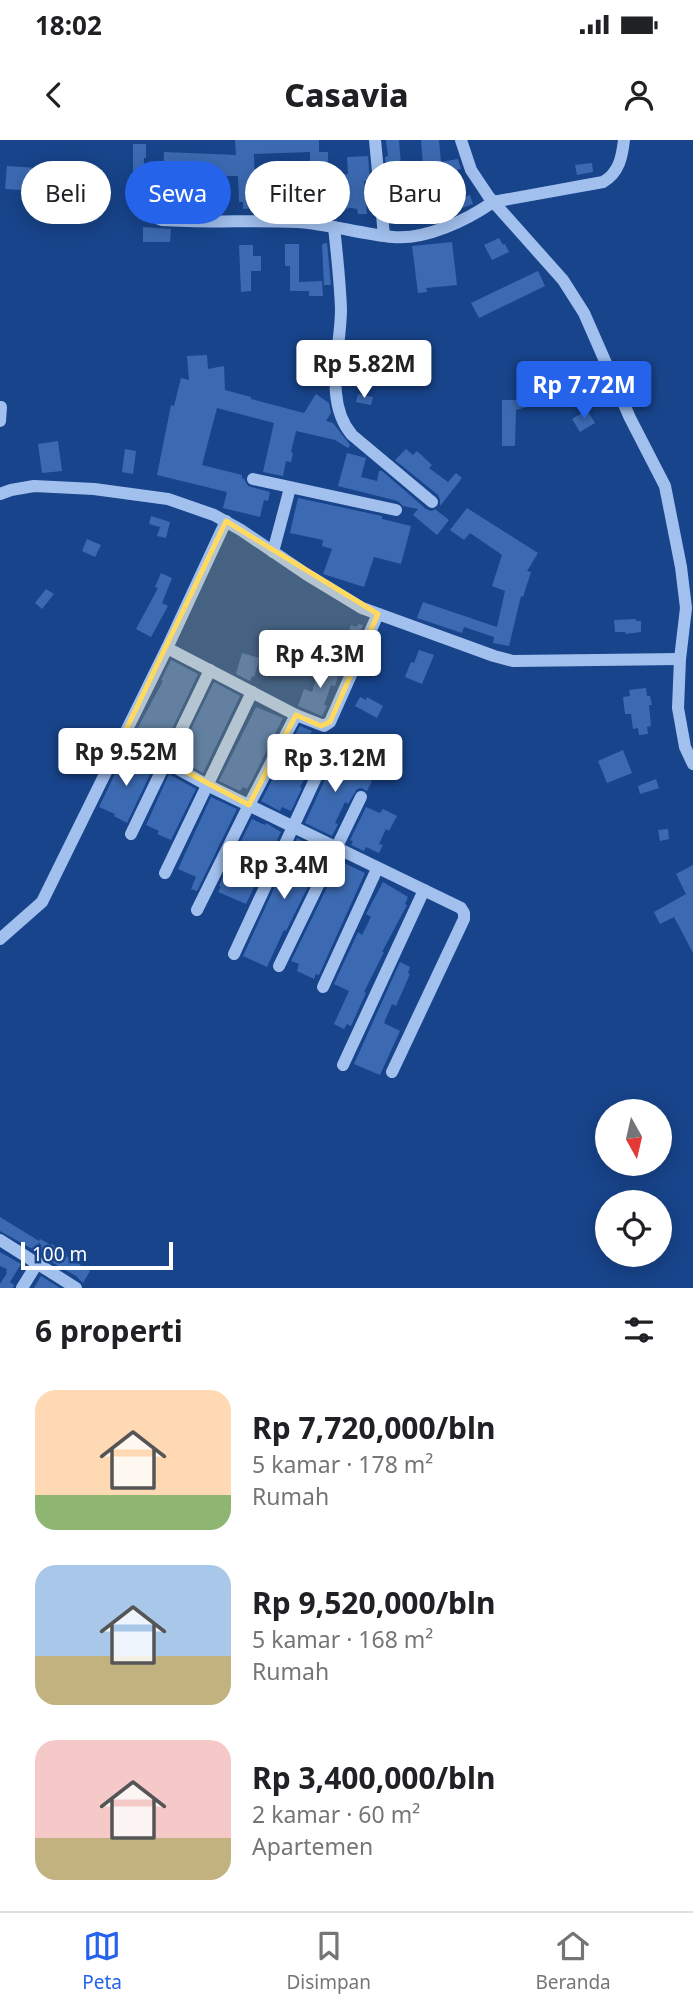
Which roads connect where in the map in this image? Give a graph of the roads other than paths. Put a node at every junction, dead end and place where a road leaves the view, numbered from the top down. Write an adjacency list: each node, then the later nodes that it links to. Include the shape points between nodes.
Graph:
1 (375, 140): 7 (street)
2 (461, 140): 4 (street, via 471,170)
3 (624, 140): 4 (street, via 620,164 603,182)
4 (493, 202): 7 (street, via 424,234); 17 (street, via 559,274 584,313 665,486)
5 (231, 221): 6 (street)
6 (334, 228): 7 (street); 13 (street, via 341,310 337,393 344,425)
7 (384, 236)
8 (1, 407): 9 (street)
9 (0, 421)
10 (253, 479): 11 (street)
11 (290, 488): 14 (street); 16 (street)
12 (0, 494): 15 (street, via 34,486 93,489 168,499)
13 (432, 502)
14 (396, 510)
15 (226, 521): 16 (street); 19 (street)
16 (273, 552): 18 (street, via 349,601)
17 (689, 595): 20 (street)
18 (378, 614): 20 (street, via 513,661); 23 (street, via 330,722 321,726)
19 (167, 648): 21 (street); 24 (street)
20 (680, 659): 27 (street, via 678,708)
21 (210, 670): 22 (street); 26 (street)
22 (253, 692): 23 (street); 28 (street)
23 (296, 715): 30 (street)
24 (121, 738): 26 (street); 38 (street, via 42,902)
25 (331, 745): 31 (street)
26 (166, 763): 28 (street); 32 (street)
27 (693, 764)
28 (207, 785): 30 (street); 35 (street)
29 (361, 797): 33 (street)
30 (248, 804): 31 (street); 37 (street)
31 (293, 826): 33 (street); 39 (street)
32 (131, 834)
33 (337, 848): 34 (street); 40 (street)
34 (377, 869): 36 (street); 41 (street)
35 (165, 873)
36 (424, 890): 42 (street); 43 (street, via 460,908 464,919)
37 (197, 910)
38 (0, 939)
39 (234, 954)
40 (279, 966)
41 (323, 987)
42 (343, 1065)
43 (392, 1072)
44 (0, 1240): 45 (street)
45 (38, 1262): 46 (street); 47 (street)
46 (22, 1288)
47 (76, 1288)

